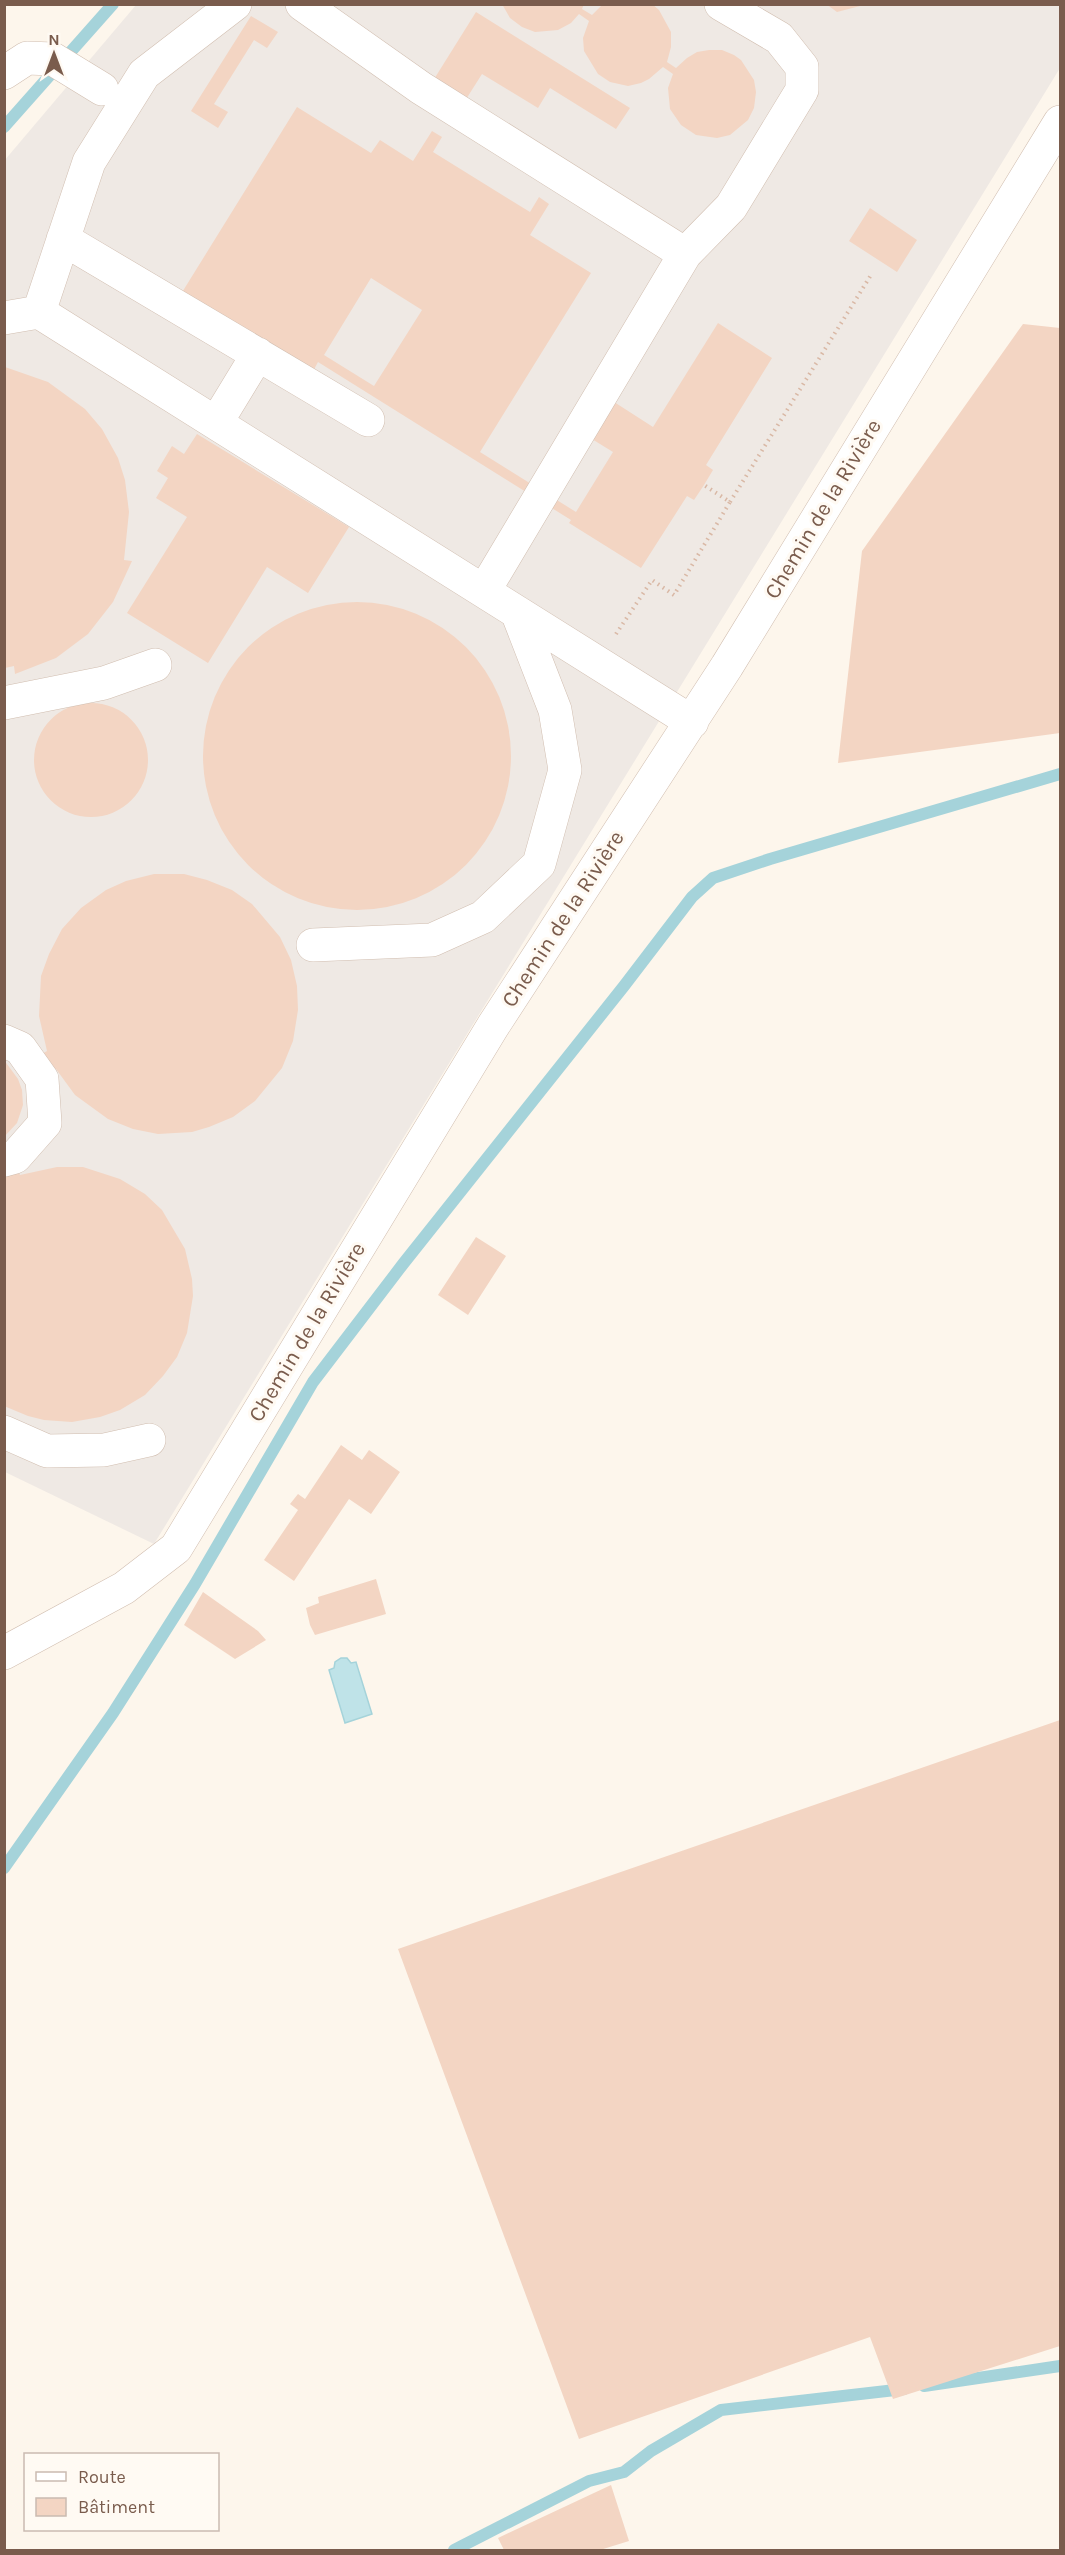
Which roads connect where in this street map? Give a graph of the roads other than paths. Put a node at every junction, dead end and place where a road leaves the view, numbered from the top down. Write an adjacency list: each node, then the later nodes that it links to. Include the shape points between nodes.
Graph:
1 (235, 4): 7 (street, via 144,74 89,162)
2 (302, 4): 8 (street, via 421,88)
3 (721, 4): 8 (street, via 779,38 802,67 802,90 731,207)
4 (4, 74): 5 (street, via 27,58 62,64)
5 (102, 89)
6 (1060, 122): 18 (street, Chemin de la Rivière)
7 (63, 239): 9 (street); 11 (street)
8 (685, 254): 14 (street)
9 (39, 312): 10 (street); 13 (street)
10 (4, 318)
11 (258, 354): 12 (street); 13 (street)
12 (369, 420)
13 (216, 423): 14 (street)
14 (484, 591): 15 (street)
15 (517, 612): 18 (street); 19 (street, via 555,710 565,770 539,864 483,917 432,940)
16 (155, 665): 17 (street, via 104,683)
17 (4, 703)
18 (692, 722): 24 (street, Chemin de la Rivière, via 493,1026 176,1548 124,1588)
19 (313, 945)
20 (4, 1041): 21 (street, via 20,1048 42,1079 45,1124 15,1157)
21 (4, 1160)
22 (4, 1432): 23 (street, via 47,1451 104,1450)
23 (149, 1440)
24 (4, 1653)

